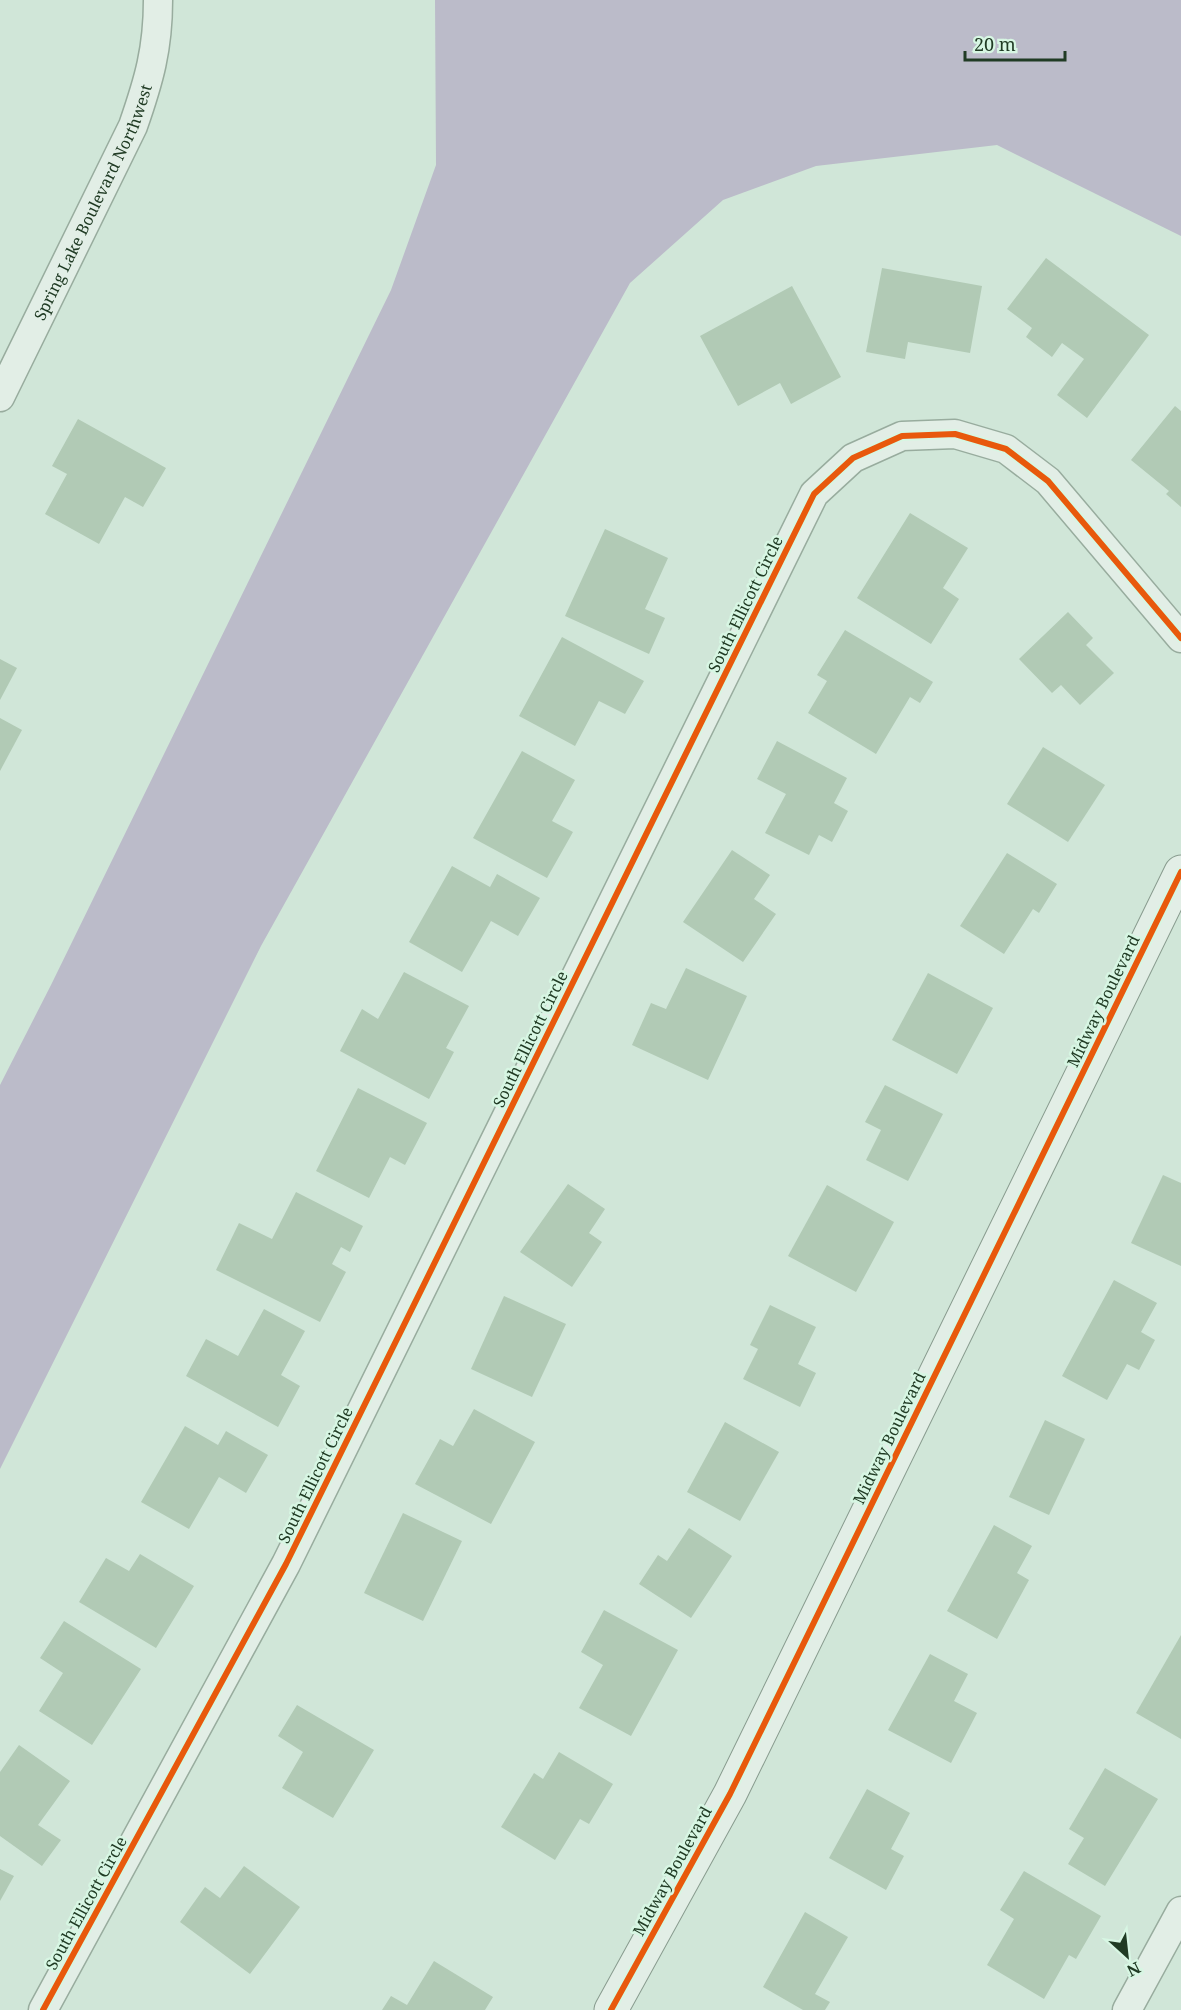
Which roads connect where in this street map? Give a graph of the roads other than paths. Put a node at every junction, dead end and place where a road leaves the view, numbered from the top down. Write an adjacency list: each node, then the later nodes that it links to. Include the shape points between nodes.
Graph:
1 (158, 0): 2 (street, Spring Lake Boulevard Northwest, via 158,33 149,81 133,126)
2 (0, 397)
3 (1181, 638): 6 (street, South Ellicott Circle, via 1048,481 1006,449 955,434 902,436 852,458 814,494 286,1564)
4 (1181, 872): 7 (street, Midway Boulevard, via 730,1794)
5 (1181, 1911): 8 (street)
6 (43, 2010)
7 (611, 2010)
8 (1127, 2010)

